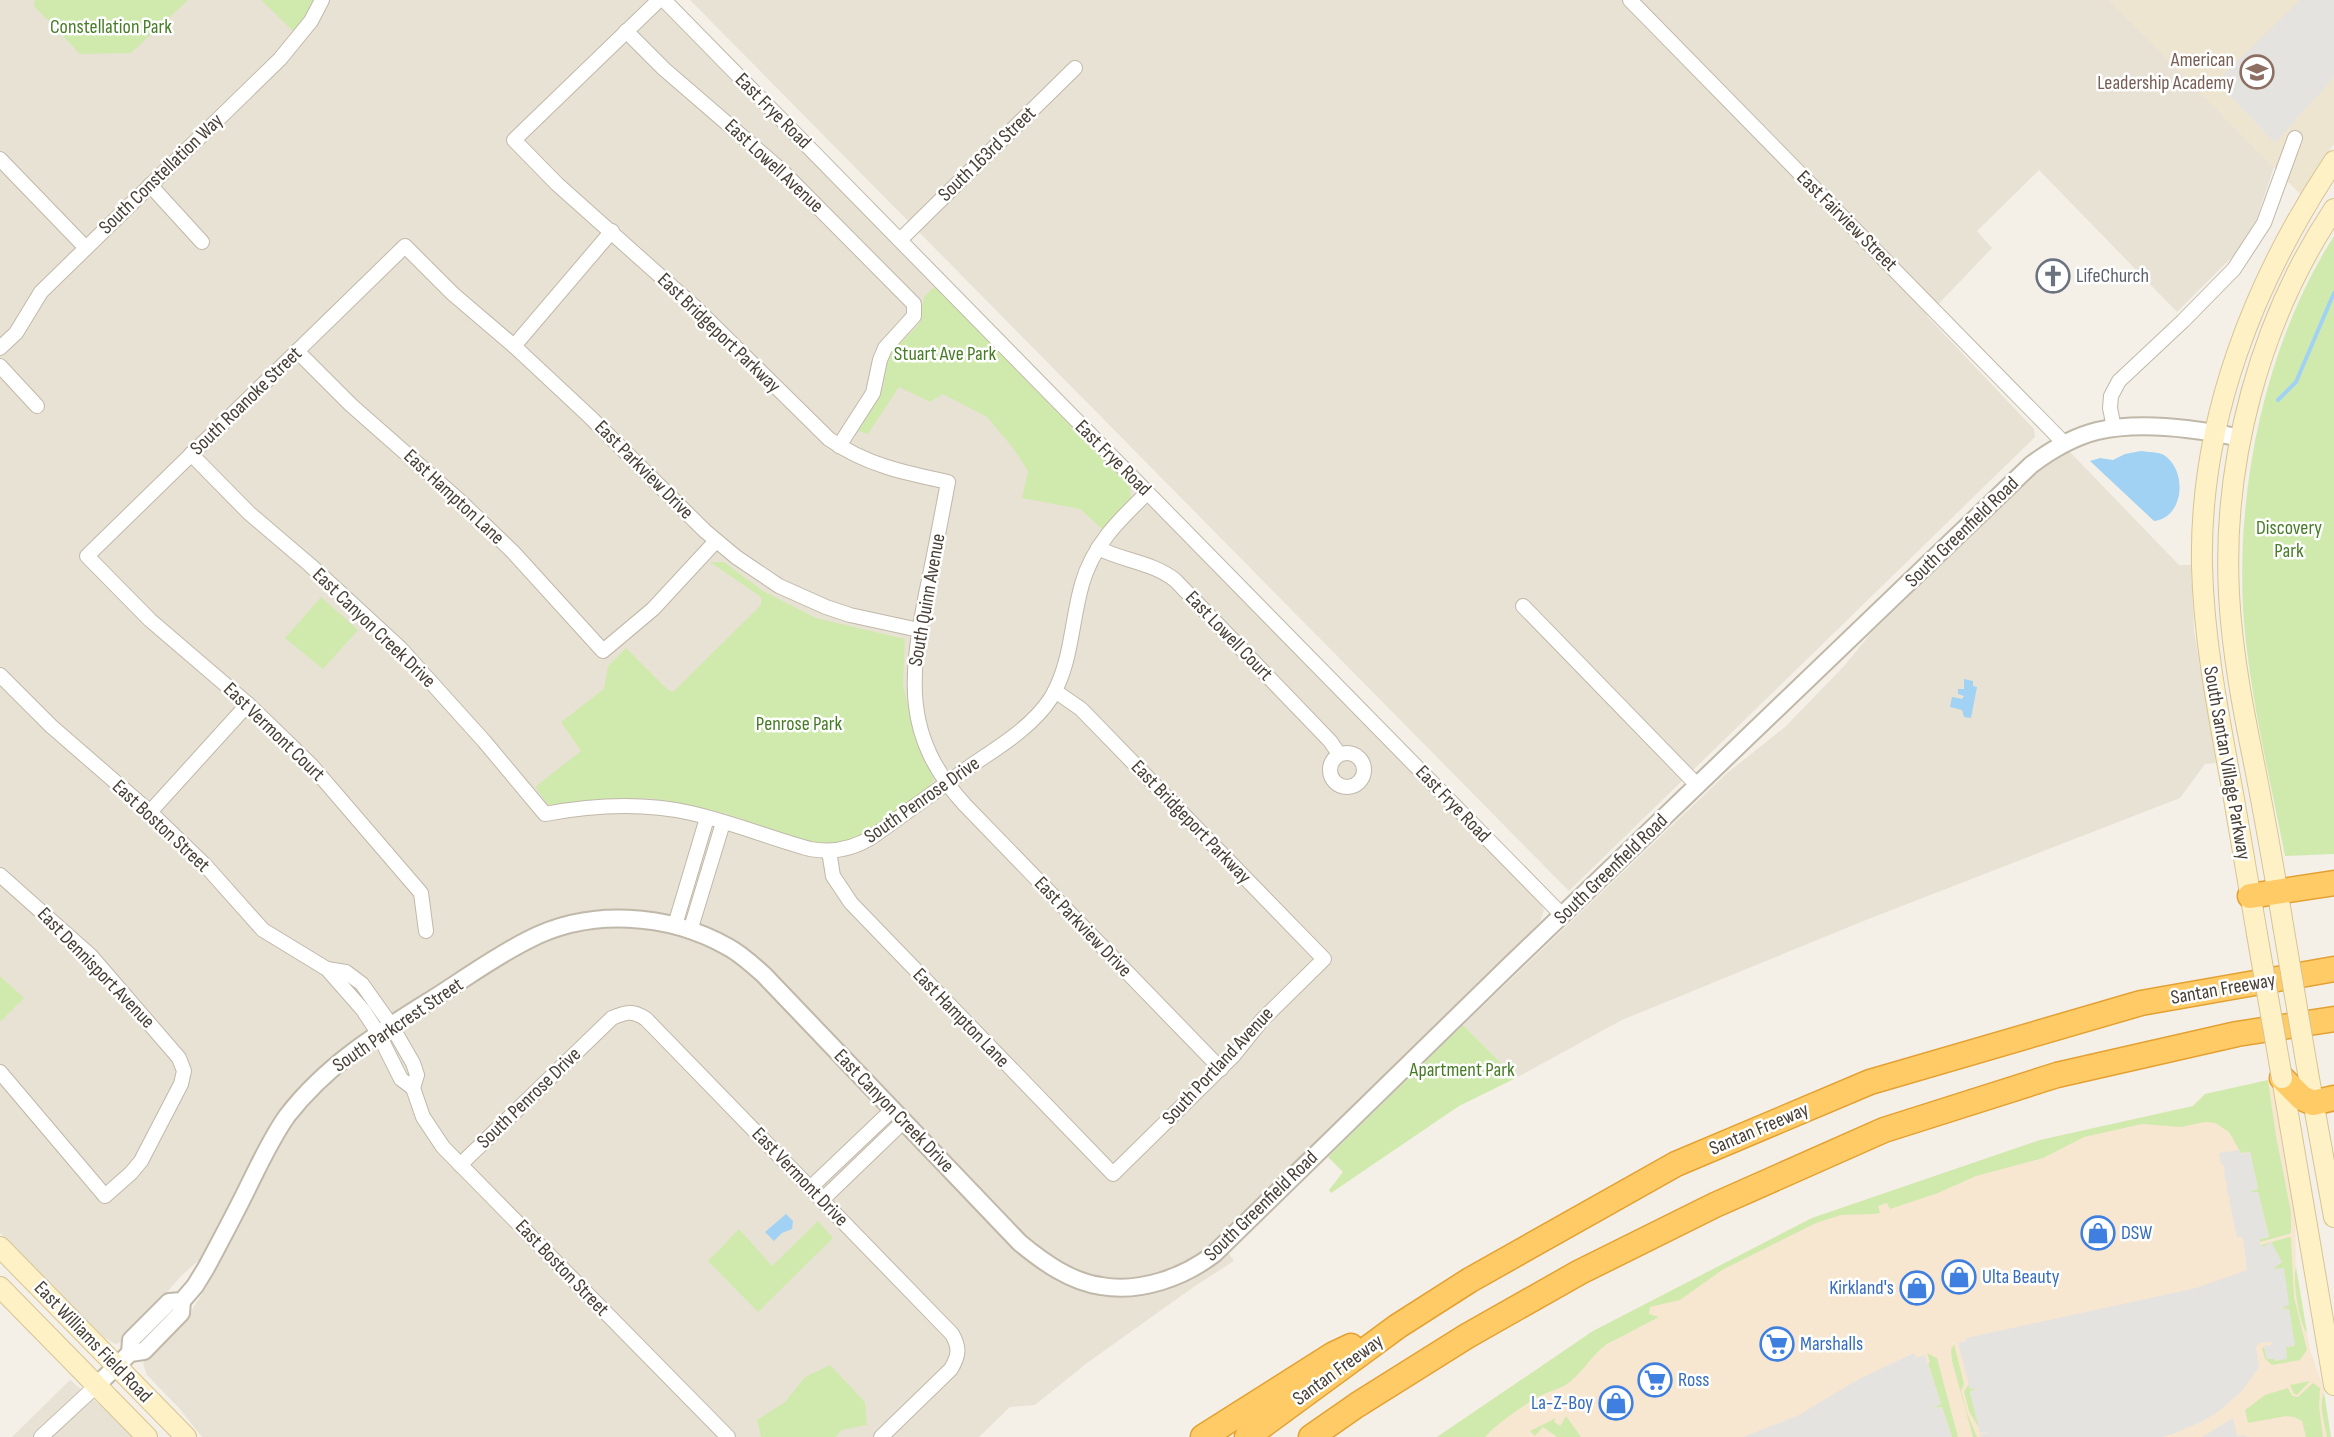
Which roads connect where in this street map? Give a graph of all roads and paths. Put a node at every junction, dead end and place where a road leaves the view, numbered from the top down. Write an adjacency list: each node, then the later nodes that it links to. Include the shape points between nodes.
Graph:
1 (322, 0): 10 (street, South Constellation Way, via 311,21 280,59)
2 (659, 0): 5 (street)
3 (664, 0): 13 (street, East Frye Road)
4 (1630, 0): 25 (street, East Fairview Street)
5 (626, 31): 12 (street, East Bridgeport Parkway, via 514,140); 26 (street, East Lowell Avenue, via 781,170 913,302 913,318 885,348 873,393)
6 (1075, 68): 13 (street, South 163rd Street)
7 (2295, 138): 22 (street, via 2264,223 2234,269 2119,381 2111,396)
8 (0, 159): 16 (street)
9 (2334, 161): 23 (main road, South Santan Village Parkway, via 2295,222 2259,294 2235,356)
10 (150, 185): 14 (street); 16 (street, South Constellation Way)
11 (2334, 209): 24 (main road, South Santan Village Parkway, via 2308,252 2274,325)
12 (612, 231): 17 (street); 26 (street, East Bridgeport Parkway)
13 (900, 240): 29 (street, East Frye Road)
14 (202, 242)
15 (405, 246): 17 (street, East Parkview Drive); 19 (street, South Roanoke Street)
16 (85, 247): 18 (street, South Constellation Way, via 41,292 16,333)
17 (514, 346): 30 (street, East Parkview Drive)
18 (0, 348)
19 (297, 351): 27 (street, South Roanoke Street); 30 (street, East Hampton Lane, via 498,537 603,651 653,609)
20 (0, 366): 21 (street)
21 (37, 406)
22 (2114, 428): 23 (street, South Greenfield Road); 25 (street, South Greenfield Road)
23 (2215, 433): 24 (street, South Greenfield Road); 49 (main road, South Santan Village Parkway, via 2204,525 2205,619)
24 (2241, 438): 48 (main road, South Santan Village Parkway, via 2229,561 2232,628)
25 (2064, 443): 40 (street, South Greenfield Road, via 2012,483)
26 (838, 446): 28 (street, East Bridgeport Parkway, via 891,470)
27 (191, 454): 32 (street, South Roanoke Street); 42 (street, East Canyon Creek Drive, via 249,513 401,649)
28 (948, 482): 34 (street, South Quinn Avenue)
29 (1147, 493): 31 (street, South Penrose Drive); 50 (street, East Frye Road)
30 (716, 541): 34 (street, East Parkview Drive, via 756,572 802,597 850,615)
31 (1098, 548): 36 (street, South Penrose Drive, via 1082,584 1066,663); 38 (street, East Lowell Court, via 1152,566 1174,580)
32 (87, 556): 37 (street, East Vermont Court, via 150,620)
33 (1523, 606): 40 (street)
34 (919, 630): 39 (street, South Quinn Avenue, via 914,672 916,709 926,745)
35 (0, 675): 41 (street, East Boston Street, via 51,726)
36 (1055, 691): 39 (street, South Penrose Drive, via 1024,729); 53 (street, East Bridgeport Parkway, via 1081,709)
37 (248, 704): 41 (street); 52 (street, East Vermont Court, via 311,765 421,893)
38 (1339, 754)
39 (947, 783): 45 (street, South Penrose Drive, via 867,840); 58 (street, East Parkview Drive)
40 (1698, 786): 50 (street, South Greenfield Road)
41 (150, 812): 57 (street, East Boston Street, via 264,930 327,969 346,972 362,984)
42 (545, 814): 43 (street, South Penrose Drive, via 618,805 668,809)
43 (707, 818): 44 (street, South Penrose Drive); 51 (street)
44 (723, 823): 45 (street, South Penrose Drive); 51 (street)
45 (829, 851): 64 (street, East Hampton Lane, via 834,876 850,903)
46 (0, 875): 59 (street, East Dennisport Avenue, via 91,956 146,1017 183,1068 181,1084 146,1154 105,1196)
47 (2334, 883): 48 (highway)
48 (2278, 892): 49 (highway); 61 (main road, South Santan Village Parkway, bridge, via 2308,1073)
49 (2250, 896): 60 (main road, South Santan Village Parkway, bridge)
50 (1562, 915): 70 (street, South Greenfield Road, via 1214,1254 1196,1267 1167,1279 1142,1285)
51 (683, 928): 57 (street, South Parkcrest Street, via 606,918 547,932); 62 (street, East Canyon Creek Drive, via 729,947 756,968)
52 (426, 931)
53 (1324, 959): 58 (street, South Portland Avenue, via 1262,1020)
54 (2334, 969): 73 (highway, Santan Freeway, via 2141,1003 1870,1082 1676,1164 1470,1280)
55 (627, 1011): 63 (street, South Penrose Drive, via 612,1018); 65 (street, East Vermont Drive, via 646,1019)
56 (2334, 1019): 74 (highway, Santan Freeway, via 2237,1034 2057,1075 1884,1130 1630,1246)
57 (385, 1029): 63 (street, East Boston Street, via 413,1063 417,1075 412,1088 423,1117); 75 (street, South Parkcrest Street, via 330,1070 287,1117 195,1286 182,1301 169,1302 131,1340)
58 (1221, 1069): 64 (street, South Portland Avenue)
59 (0, 1072)
60 (2282, 1078): 61 (highway, via 2302,1098); 69 (main road, South Santan Village Parkway)
61 (2324, 1101): 67 (main road, South Santan Village Parkway)
62 (899, 1115): 65 (street); 66 (street); 70 (street, East Canyon Creek Drive, via 1037,1257 1053,1268)
63 (460, 1165): 81 (street, East Boston Street)
64 (1113, 1174)
65 (810, 1188): 66 (street, East Vermont Drive)
66 (822, 1200): 82 (street, East Vermont Drive, via 952,1334 958,1345 951,1369)
67 (2334, 1216)
68 (0, 1247): 75 (main road, East Williams Field Road)
69 (2315, 1268): 72 (main road, via 2330,1282); 76 (main road, South Santan Village Parkway)
70 (1101, 1286)
71 (0, 1287): 77 (main road, East Williams Field Road)
72 (2334, 1307)
73 (1398, 1326): 83 (highway, via 1334,1354); 84 (highway, Santan Freeway)
74 (1467, 1336): 85 (highway, Santan Freeway); 86 (highway)
75 (124, 1359): 77 (street, South Parkcrest Street); 80 (main road, East Williams Field Road)
76 (2333, 1374)
77 (96, 1386): 78 (street, South Parkcrest Street); 79 (main road, East Williams Field Road)
78 (41, 1437)
79 (147, 1437)
80 (186, 1437)
81 (728, 1437)
82 (881, 1437)
83 (1203, 1437)
84 (1247, 1437)
85 (1311, 1437)
86 (1335, 1437)

